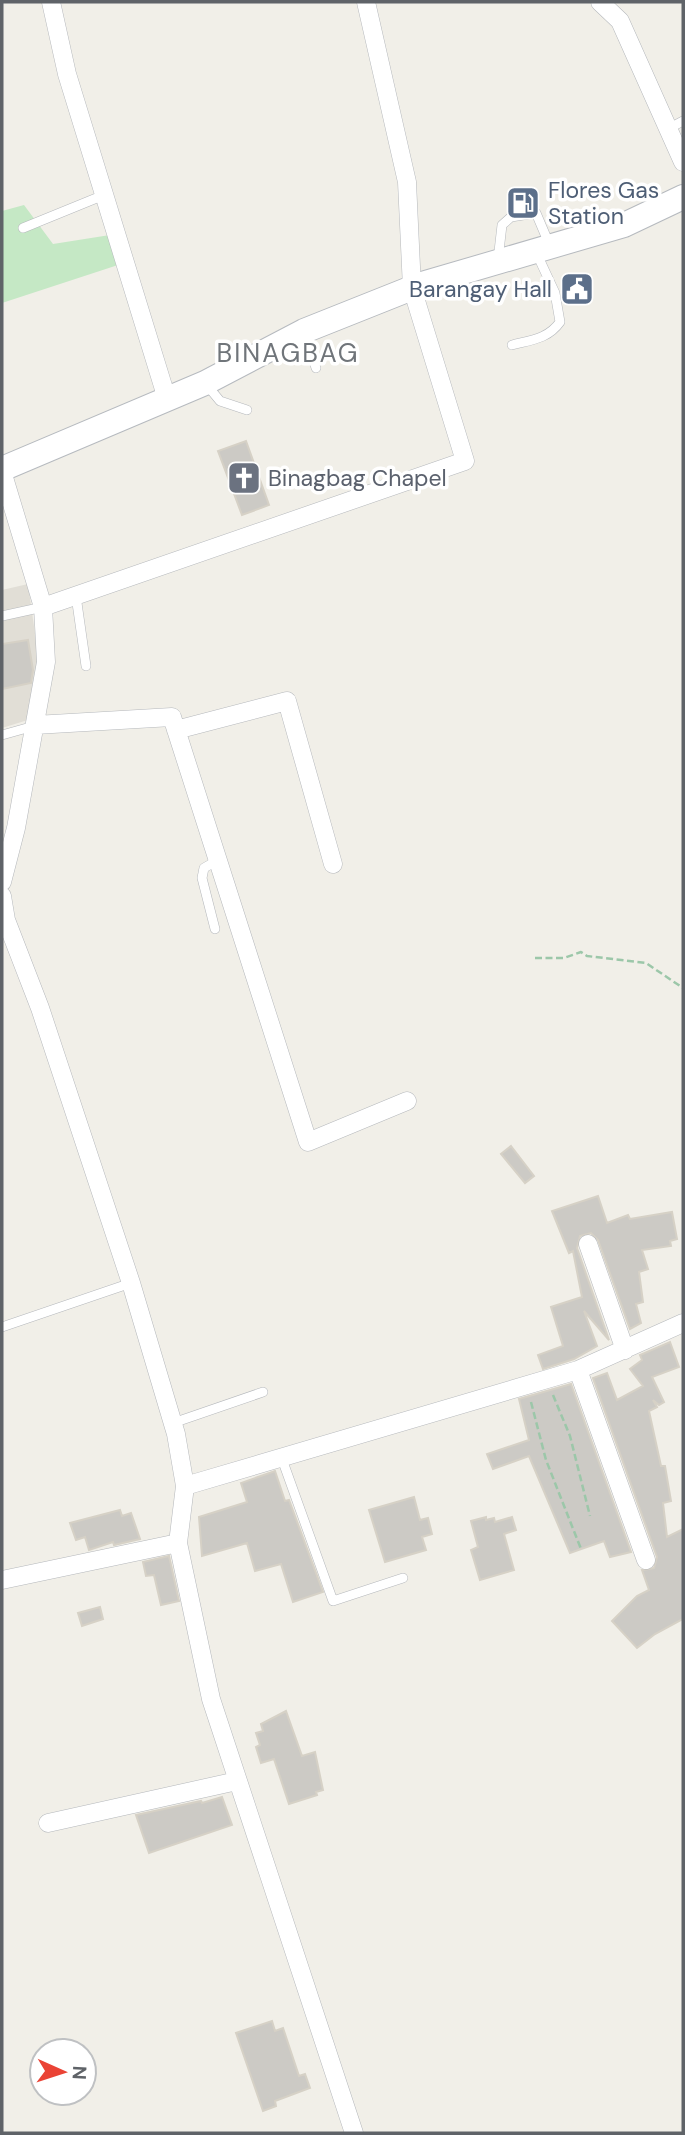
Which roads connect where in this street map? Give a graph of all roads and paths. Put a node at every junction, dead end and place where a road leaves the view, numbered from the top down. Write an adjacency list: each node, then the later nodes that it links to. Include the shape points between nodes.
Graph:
1 (51, 2): 6 (street, via 67,74)
2 (366, 2): 11 (street, via 407,182)
3 (600, 2): 4 (street, via 620,21)
4 (676, 125): 5 (street)
5 (683, 162)
6 (104, 195): 8 (lane); 16 (street)
7 (683, 197): 9 (main road, via 624,225)
8 (23, 228)
9 (543, 248): 10 (main road); 10 (lane, via 536,213 511,217 502,225); 13 (lane, via 560,322 541,338)
10 (498, 261): 11 (main road)
11 (412, 288): 12 (main road); 19 (street, via 465,461)
12 (304, 331): 14 (lane); 15 (main road)
13 (512, 345)
14 (316, 368)
15 (205, 383): 16 (main road); 17 (lane, via 220,401)
16 (167, 399): 18 (main road)
17 (247, 410)
18 (2, 470): 20 (street)
19 (76, 596): 20 (street); 22 (lane)
20 (43, 607): 21 (lane); 23 (street, via 46,662)
21 (2, 616)
22 (86, 666)
23 (35, 725): 24 (street, via 172,717); 25 (lane); 28 (street)
24 (176, 730): 26 (street); 27 (street, via 287,701)
25 (2, 735)
26 (218, 860): 30 (lane, via 204,868 202,878); 33 (street, via 308,1143)
27 (333, 864)
28 (2, 882)
29 (2, 896): 35 (street, via 6,920)
30 (215, 929)
31 (535, 958): 32 (path, via 564,958 581,952 646,963)
32 (683, 988)
33 (407, 1101)
34 (588, 1244): 38 (street)
35 (131, 1283): 37 (lane); 43 (street)
36 (683, 1323): 38 (street)
37 (2, 1327)
38 (625, 1350): 39 (street)
39 (578, 1370): 40 (street); 49 (street)
40 (548, 1379): 41 (street); 46 (path, via 570,1436)
41 (526, 1385): 44 (street); 48 (path, via 546,1460)
42 (263, 1392): 43 (lane)
43 (173, 1423): 45 (street)
44 (282, 1459): 45 (street); 50 (lane, via 333,1601)
45 (185, 1486): 47 (street)
46 (590, 1516)
47 (178, 1543): 51 (street); 52 (street, via 211,1699)
48 (581, 1549)
49 (646, 1560)
50 (403, 1578)
51 (2, 1580)
52 (237, 1781): 53 (street); 54 (street)
53 (48, 1823)
54 (355, 2133)

